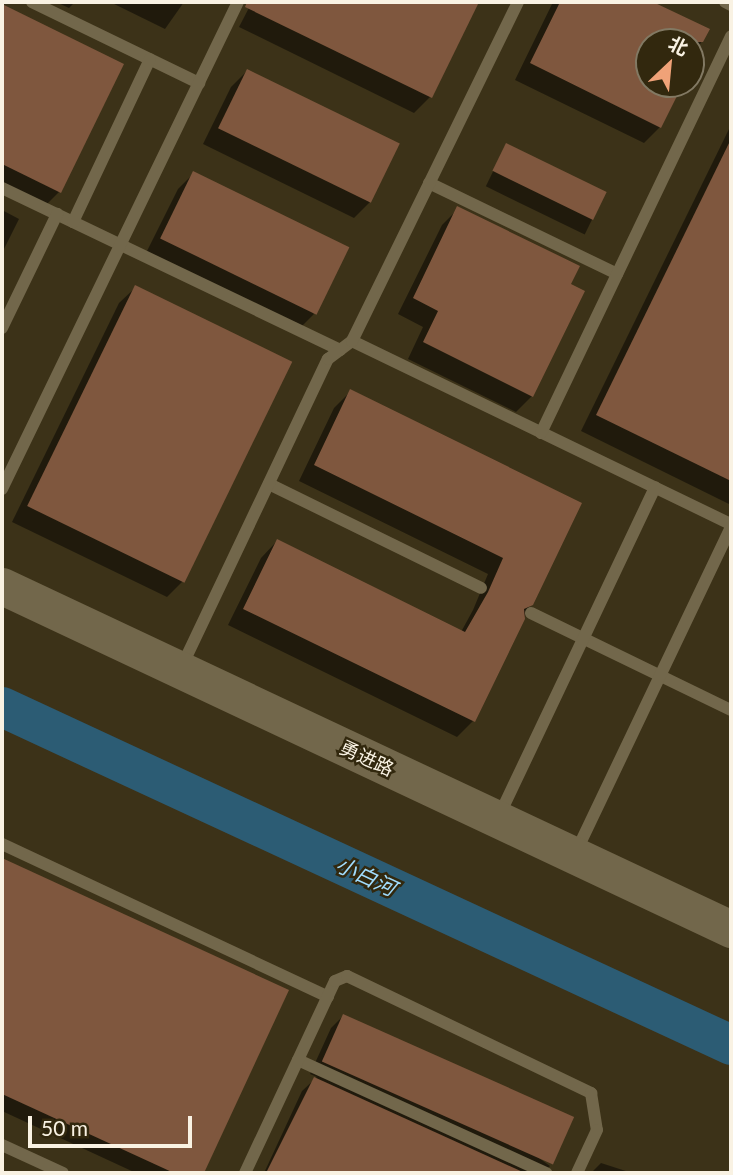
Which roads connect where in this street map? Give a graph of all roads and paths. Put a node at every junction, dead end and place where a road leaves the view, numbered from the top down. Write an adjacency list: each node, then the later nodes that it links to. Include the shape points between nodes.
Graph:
1 (33, 2): 7 (lane)
2 (238, 2): 8 (lane)
3 (518, 2): 9 (lane)
4 (725, 2): 5 (lane)
5 (731, 5)
6 (731, 36): 14 (lane)
7 (150, 59): 8 (lane); 12 (lane)
8 (199, 83): 13 (lane)
9 (429, 183): 14 (lane); 16 (lane)
10 (2, 188): 11 (lane)
11 (57, 215): 12 (lane); 15 (lane)
12 (73, 222): 13 (lane)
13 (120, 245): 17 (lane); 21 (lane)
14 (617, 274): 18 (lane)
15 (2, 328)
16 (352, 341): 17 (lane); 18 (lane)
17 (340, 350): 19 (lane, via 328,359)
18 (541, 433): 20 (lane)
19 (268, 484): 24 (lane); 27 (lane)
20 (655, 487): 22 (lane); 26 (lane)
21 (2, 489)
22 (731, 526): 28 (lane)
23 (2, 586): 27 (street, 勇进路)
24 (481, 588)
25 (531, 613): 26 (lane)
26 (583, 638): 28 (lane); 30 (lane)
27 (180, 670): 30 (street, 勇进路)
28 (661, 676): 29 (lane); 32 (lane)
29 (731, 710)
30 (498, 820): 32 (street, 勇进路)
31 (2, 845): 34 (lane)
32 (575, 856): 33 (street, 勇进路)
33 (731, 929)
34 (328, 997): 35 (lane); 40 (lane, via 335,981 347,976 592,1093 597,1130)
35 (298, 1060): 38 (lane); 39 (lane)
36 (2, 1145): 37 (lane)
37 (62, 1173)
38 (245, 1173)
39 (546, 1173)
40 (577, 1173)

